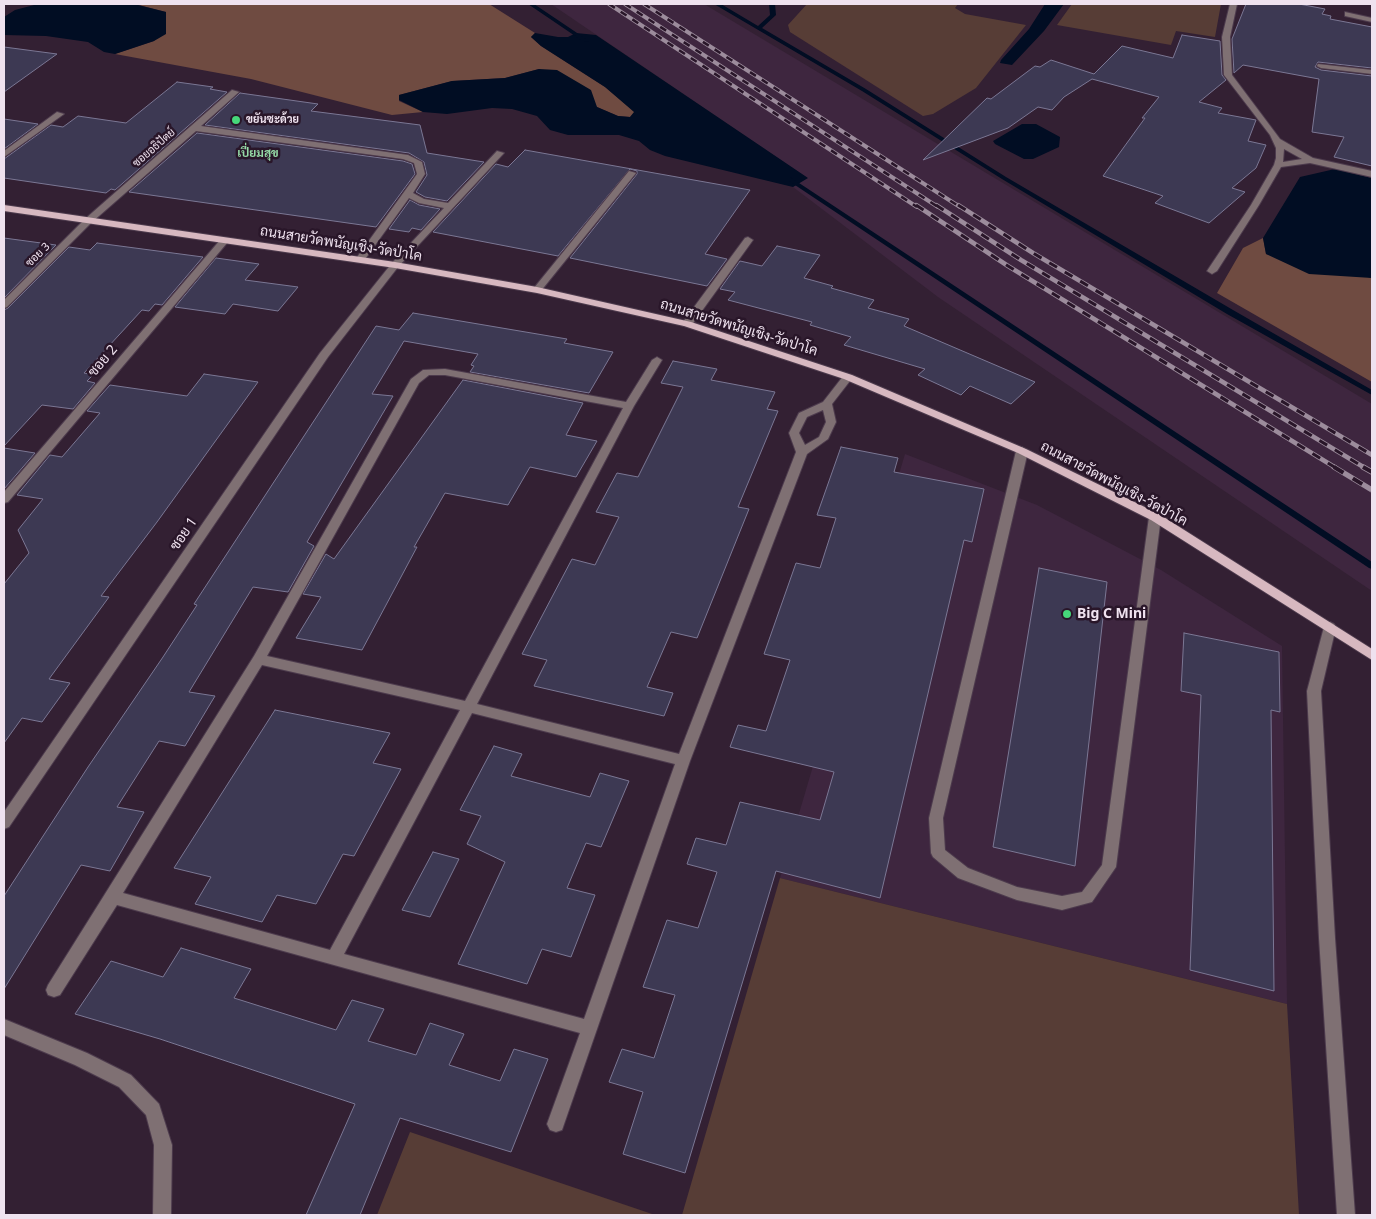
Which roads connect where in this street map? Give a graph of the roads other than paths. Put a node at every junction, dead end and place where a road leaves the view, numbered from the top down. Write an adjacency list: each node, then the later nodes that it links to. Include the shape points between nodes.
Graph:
1 (1233, 4): 9 (street, via 1226,37 1228,75)
2 (1348, 14): 3 (street)
3 (1372, 20)
4 (1321, 66): 5 (street)
5 (1372, 72)
6 (235, 92): 8 (street, ซอยอธิปัตย์)
7 (60, 114): 11 (street)
8 (195, 128): 16 (street, via 405,157 418,162 420,174); 19 (street, ซอยอธิปัตย์)
9 (1277, 141): 12 (street); 13 (street, via 1280,148)
10 (500, 153): 17 (street, ซอย 1)
11 (4, 155)
12 (1310, 160): 13 (street); 15 (street)
13 (1278, 165): 24 (street)
14 (632, 173): 25 (street)
15 (1372, 174)
16 (408, 194): 17 (street, via 422,201); 22 (street)
17 (450, 206): 23 (street, ซอย 1)
18 (4, 208): 19 (main road, ถนนสายวัดพนัญเชิง-วัดป่าโค)
19 (88, 221): 20 (main road, ถนนสายวัดพนัญเชิง-วัดป่าโค); 26 (street, ซอย 3)
20 (224, 240): 22 (main road, ถนนสายวัดพนัญเชิง-วัดป่าโค); 34 (street, ซอย 2)
21 (748, 240): 27 (street)
22 (360, 260): 23 (main road, ถนนสายวัดพนัญเชิง-วัดป่าโค)
23 (395, 265): 25 (main road, ถนนสายวัดพนัญเชิง-วัดป่าโค); 41 (street, ซอย 1, via 324,356)
24 (1212, 271)
25 (537, 290): 27 (main road, ถนนสายวัดพนัญเชิง-วัดป่าโค)
26 (4, 305)
27 (687, 324): 29 (main road, ถนนสายวัดพนัญเชิง-วัดป่าโค)
28 (657, 360): 31 (street)
29 (848, 377): 30 (street); 33 (main road, ถนนสายวัดพนัญเชิง-วัดป่าโค)
30 (827, 404): 32 (street, via 831,422 823,439); 32 (street, via 803,415 794,433)
31 (629, 406): 38 (street, via 445,372 427,372 415,381); 39 (street)
32 (802, 452): 40 (street)
33 (1022, 452): 35 (main road, ถนนสายวัดพนัญเชิง-วัดป่าโค); 35 (street, via 936,818 938,853 963,873 1017,893 1062,903 1088,897 1109,867)
34 (4, 499)
35 (1155, 518): 36 (main road, ถนนสายวัดพนัญเชิง-วัดป่าโค)
36 (1330, 627): 37 (main road, ถนนสายวัดพนัญเชิง-วัดป่าโค); 49 (street, via 1314,691)
37 (1372, 655)
38 (259, 659): 39 (street); 42 (street)
39 (469, 707): 40 (street); 43 (street)
40 (683, 761): 46 (street)
41 (4, 823)
42 (113, 897): 43 (street); 44 (street)
43 (334, 958): 46 (street)
44 (54, 990)
45 (4, 1028): 48 (street, via 125,1081 153,1110 163,1145)
46 (588, 1028): 47 (street)
47 (556, 1124)
48 (162, 1215)
49 (1346, 1215)

